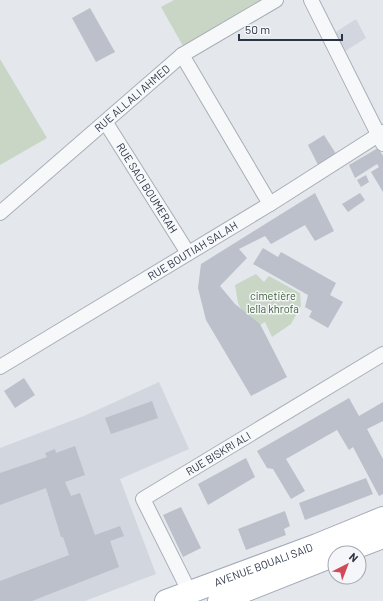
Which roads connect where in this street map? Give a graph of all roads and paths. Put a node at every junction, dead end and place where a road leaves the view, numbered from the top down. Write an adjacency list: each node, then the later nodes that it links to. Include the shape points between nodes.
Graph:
1 (276, 0): 3 (street, RUE ALLALI AHMED)
2 (311, 0): 5 (street)
3 (182, 55): 4 (street, RUE ALLALI AHMED); 6 (street)
4 (106, 123): 7 (street, RUE ALLALI AHMED); 8 (street, RUE SACI BOUMERAH)
5 (381, 137): 6 (street, RUE BOUTIAH SALAH)
6 (270, 204): 8 (street, RUE BOUTIAH SALAH)
7 (0, 214)
8 (188, 253): 10 (street, RUE BOUTIAH SALAH)
9 (383, 354): 15 (street, RUE BISKRI ALI, via 144,499)
10 (0, 367)
11 (383, 518): 15 (main road, AVENUE BOUALI SAID)
12 (383, 536): 13 (main road)
13 (361, 545)
14 (327, 558): 17 (main road)
15 (190, 593): 16 (main road, AVENUE BOUALI SAID)
16 (166, 601)
17 (219, 601)

